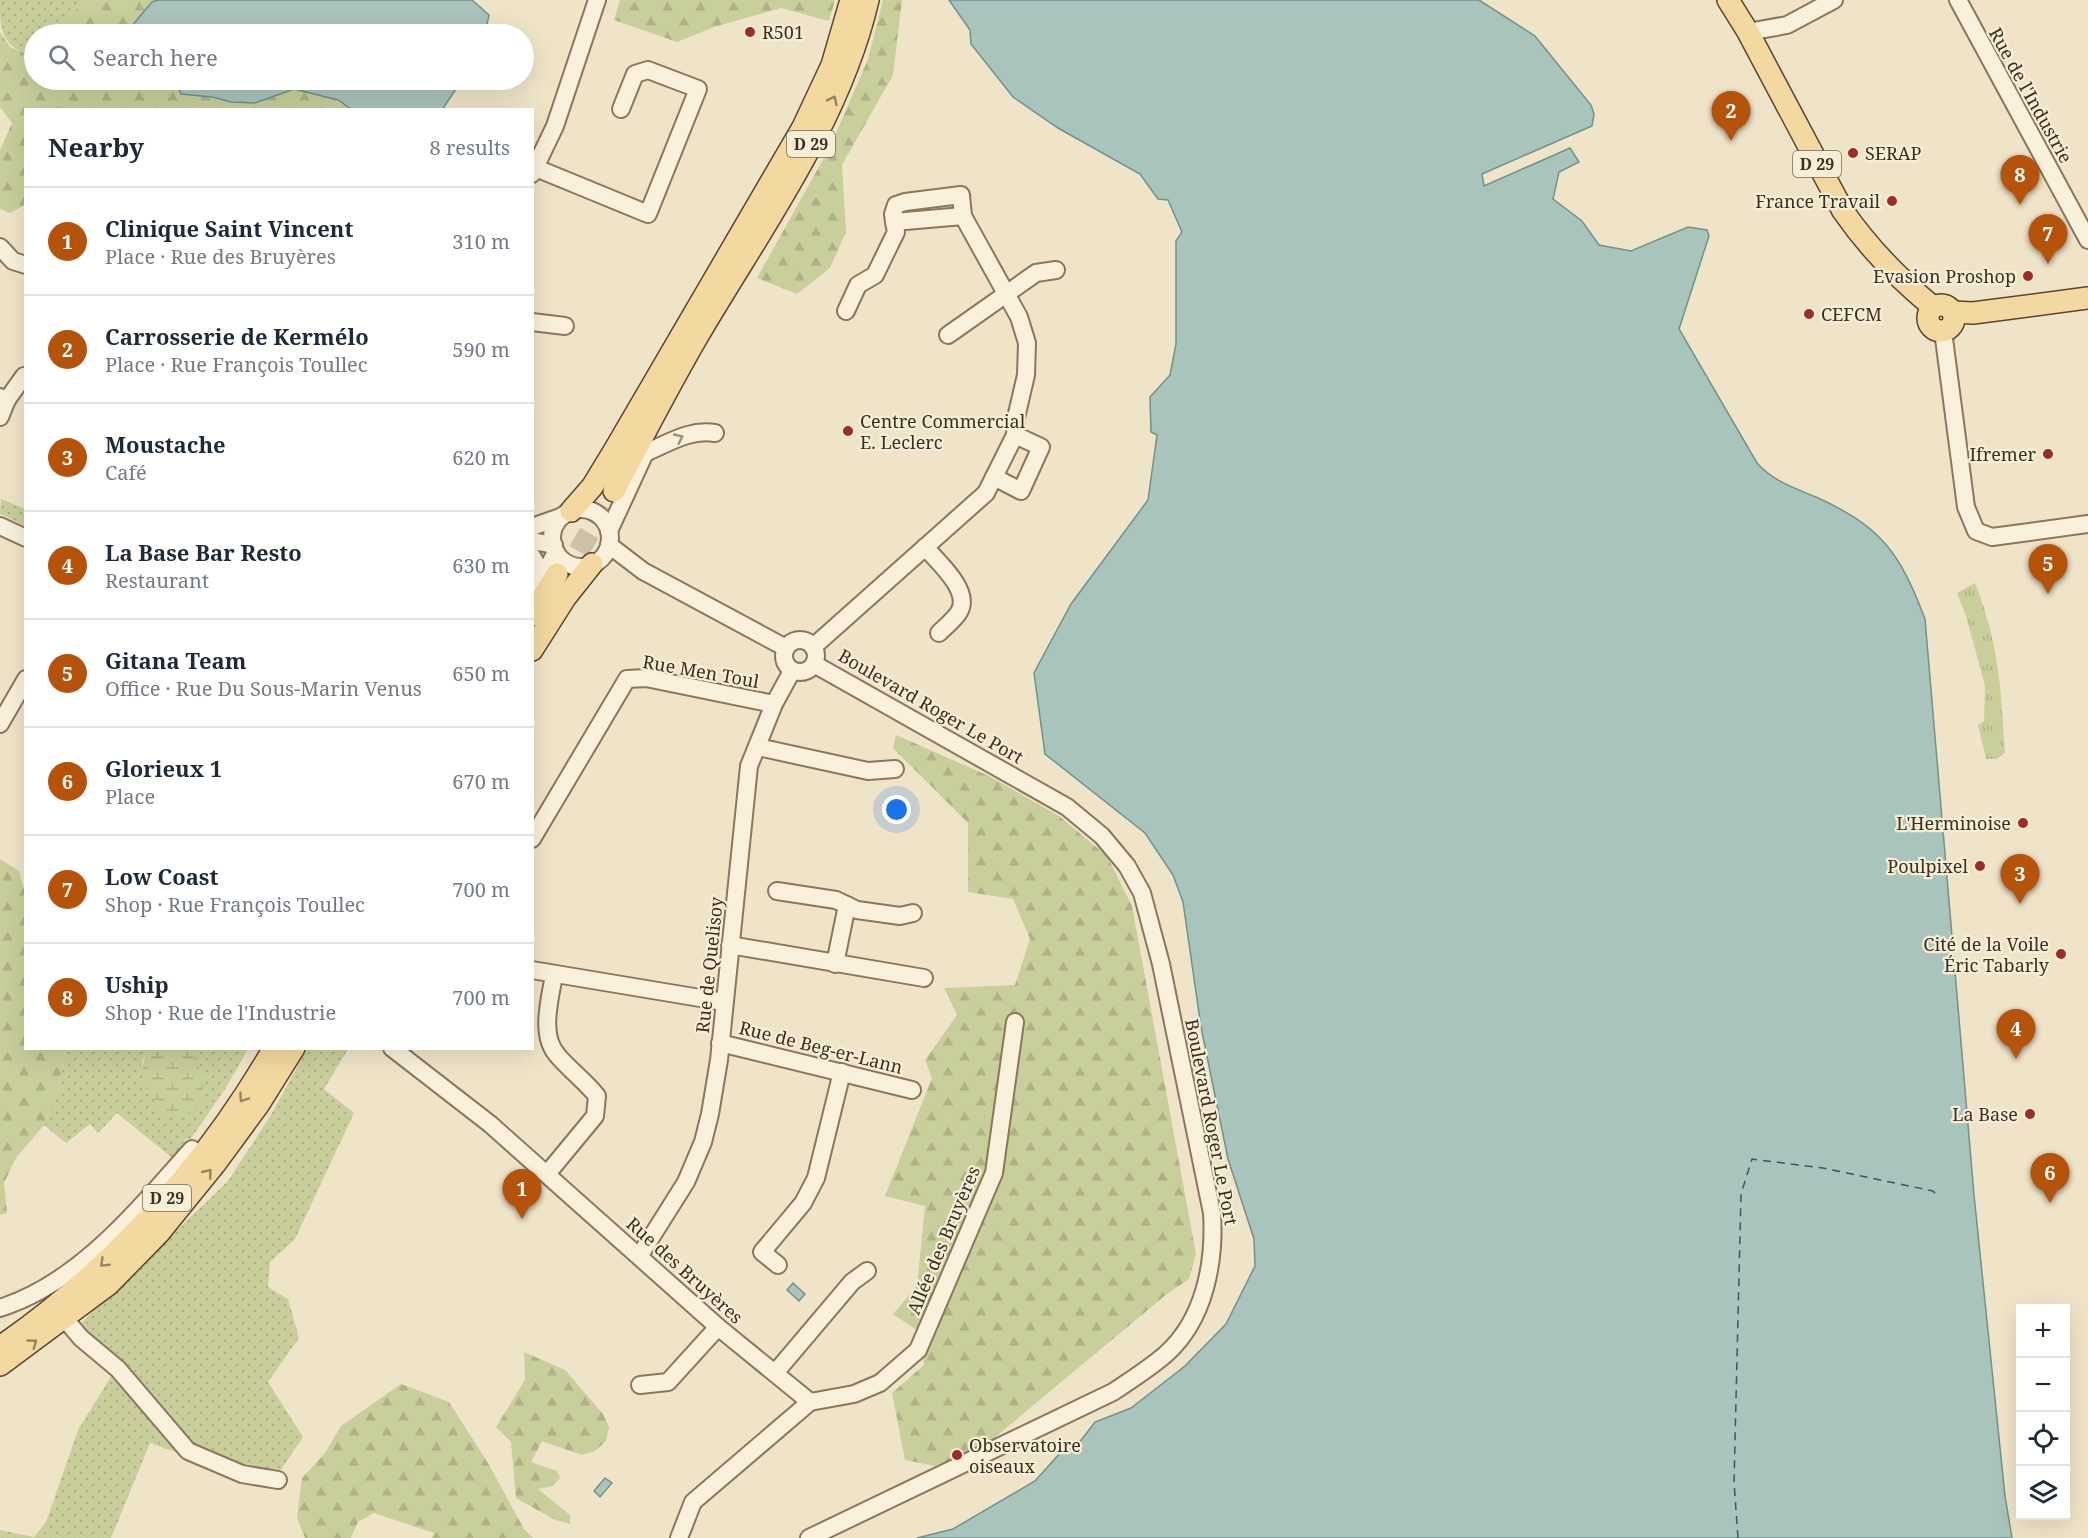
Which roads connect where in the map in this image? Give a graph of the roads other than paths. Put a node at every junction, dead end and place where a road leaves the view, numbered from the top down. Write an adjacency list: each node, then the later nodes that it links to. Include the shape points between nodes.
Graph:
1 (597, 0): 9 (street, via 555,126)
2 (851, 0): 14 (main road, D 29, via 832,65)
3 (868, 0): 14 (main road, D 29, one-way to 3, via 816,134 848,70)
4 (1728, 0): 7 (main road, D 29)
5 (1834, 0): 7 (street, via 1787,25)
6 (1958, 0): 10 (street, Rue de l'Industrie)
7 (1748, 32): 18 (main road, D 29, via 1859,235 1884,262)
8 (621, 110): 9 (street, via 635,74 648,70 698,89 648,214)
9 (534, 171)
10 (2088, 240)
11 (0, 247): 12 (street, via 13,261)
12 (24, 264)
13 (1056, 270): 15 (street, via 1036,273)
14 (727, 276): 28 (main road); 30 (main road, D 29, via 690,335); 31 (main road, via 592,487)
15 (1007, 293): 17 (street, via 963,216 894,222 896,232 875,275 858,285); 22 (street); 27 (street, via 1019,317 1029,356)
16 (2088, 298): 18 (main road, via 1973,313)
17 (846, 310)
18 (1943, 310): 21 (main road, via 1928,315 1934,329)
19 (534, 322): 20 (street)
20 (564, 326)
21 (1943, 331): 32 (street, via 1966,507 1976,531 1992,537)
22 (948, 335)
23 (24, 376): 24 (street)
24 (4, 398): 25 (street)
25 (0, 417)
26 (715, 433): 28 (street, one-way to 26, via 698,430)
27 (1015, 435): 29 (street); 29 (street, via 1041,447 1021,490)
28 (645, 453): 36 (street)
29 (994, 477): 38 (street, via 986,492)
30 (610, 489)
31 (567, 514): 34 (street); 36 (street, via 581,509 595,513 603,519); 39 (street, via 555,526)
32 (2088, 524)
33 (0, 526): 35 (street)
34 (534, 526)
35 (24, 537)
36 (609, 538): 41 (street, via 603,557); 48 (street, via 643,571)
37 (534, 542): 39 (street)
38 (925, 547): 46 (street, via 958,586 962,601 960,611); 49 (street)
39 (555, 549): 41 (street, via 574,566); 42 (street)
40 (534, 558): 42 (street)
41 (592, 564): 47 (main road, via 565,597)
42 (554, 576): 43 (street); 44 (main road); 45 (main road)
43 (534, 595)
44 (534, 611)
45 (534, 625)
46 (939, 633)
47 (534, 647)
48 (786, 648): 49 (street, via 800,640); 50 (street, via 784,661)
49 (813, 655): 50 (street, via 807,671); 91 (street, Boulevard Roger Le Port, via 833,672 1067,807 1102,836 1127,866 1142,893 1161,964 1212,1213 1214,1244 1210,1274 1187,1328 1149,1368 1113,1392)
50 (792, 671): 52 (street, Rue de Quelisoy)
51 (24, 682): 53 (street)
52 (774, 704): 54 (street, Rue de Quelisoy); 56 (street, Rue Men Toul, via 646,678 627,679)
53 (0, 724)
54 (758, 747): 55 (street, via 868,771); 60 (street, Rue de Quelisoy, via 749,766 744,801)
55 (895, 769)
56 (534, 836)
57 (777, 891): 58 (street)
58 (847, 905): 59 (street, via 900,916); 61 (street)
59 (913, 913)
60 (730, 945): 61 (street); 65 (street, Rue de Quelisoy)
61 (835, 964): 64 (street)
62 (534, 970): 63 (street)
63 (554, 975): 65 (street); 75 (street, via 549,1041 556,1055 597,1096 597,1105 595,1116)
64 (924, 978)
65 (724, 1002): 67 (street, Rue de Quelisoy)
66 (1015, 1022): 88 (street, Allée des Bruyères, via 994,1173 918,1350 880,1383 854,1394)
67 (720, 1043): 72 (street, Rue de Beg-er-Lann); 76 (street, Rue de Quelisoy, via 712,1104 702,1142 686,1182)
68 (273, 1050): 81 (main road, D 29, one-way to 81, via 221,1131 176,1188 98,1269)
69 (293, 1050): 80 (main road, D 29, one-way to 69, via 109,1284 159,1233 215,1164)
70 (394, 1050): 71 (street, Rue des Bruyères)
71 (412, 1057): 75 (street, Rue des Bruyères)
72 (842, 1072): 73 (street, Rue de Beg-er-Lann); 77 (street, via 816,1178 803,1203 762,1252)
73 (912, 1090)
74 (192, 1149): 79 (street, via 121,1228 83,1260 48,1286)
75 (547, 1174): 76 (street, Rue des Bruyères)
76 (640, 1255): 82 (street, Rue des Bruyères)
77 (778, 1265)
78 (867, 1271): 86 (street, via 852,1282)
79 (0, 1308)
80 (64, 1318): 85 (main road, D 29, one-way to 80); 89 (street, via 118,1369 188,1451 242,1474)
81 (33, 1324): 83 (main road); 84 (main road, D 29)
82 (718, 1327): 86 (street, Rue des Bruyères); 87 (street, via 669,1382)
83 (0, 1336)
84 (0, 1347)
85 (0, 1365)
86 (775, 1373): 88 (street, Rue des Bruyères)
87 (640, 1385)
88 (810, 1402): 90 (street, via 693,1502)
89 (278, 1480)
90 (682, 1535)
91 (809, 1538)

